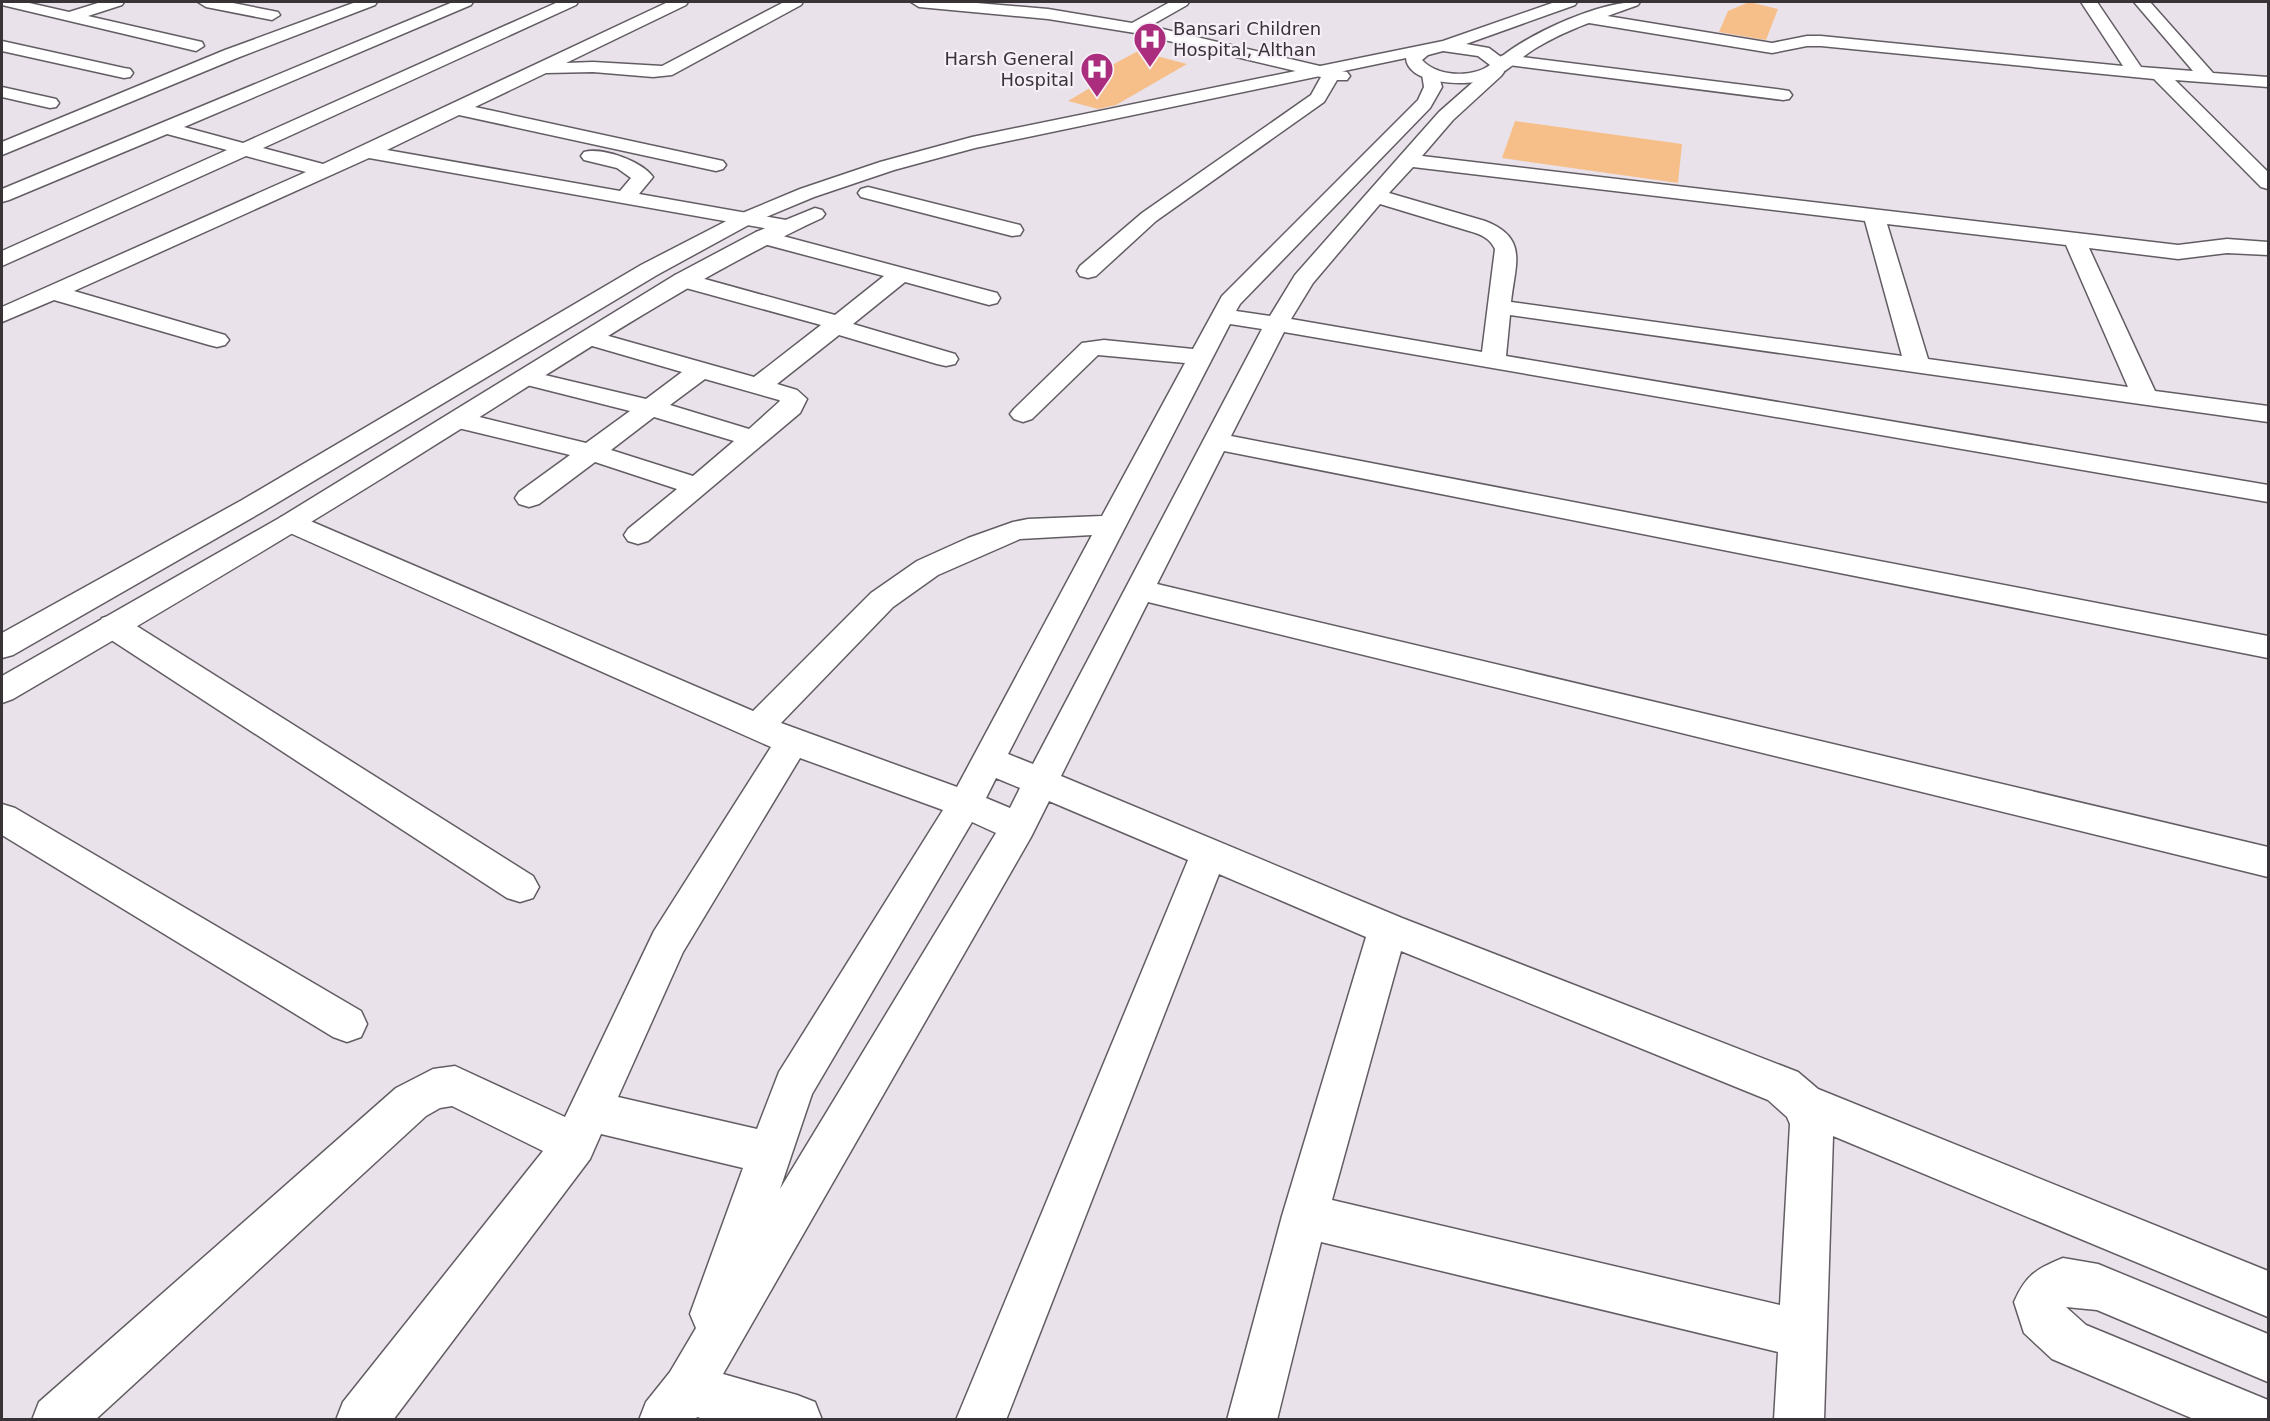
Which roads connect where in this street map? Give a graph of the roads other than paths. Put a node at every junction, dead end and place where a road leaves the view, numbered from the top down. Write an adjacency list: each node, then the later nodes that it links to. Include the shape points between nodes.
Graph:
1 (7, 2): 16 (street)
2 (116, 2): 16 (street)
3 (206, 2): 15 (street)
4 (369, 2): 40 (street)
5 (465, 2): 38 (street)
6 (570, 2): 42 (street)
7 (680, 2): 26 (street)
8 (795, 2): 26 (street, via 666,71 593,67)
9 (919, 2): 19 (street, via 1048,14)
10 (1181, 2): 19 (street)
11 (1570, 2): 24 (street)
12 (1632, 2): 17 (street)
13 (2089, 2): 28 (street)
14 (2142, 2): 31 (street)
15 (272, 15)
16 (70, 16): 18 (street); 23 (street)
17 (1589, 18): 25 (street, via 1541,36); 28 (street, via 1772,48 1821,41)
18 (41, 26)
19 (1135, 28): 29 (street)
20 (21, 33): 21 (street)
21 (2, 39)
22 (2, 46): 27 (street)
23 (196, 46)
24 (1430, 58): 25 (street, via 1483,52); 25 (street, via 1459,79 1473,78); 29 (street); 67 (street, via 1434,83 1424,104 1230,301)
25 (1500, 66): 34 (street); 44 (street, via 1446,116)
26 (538, 70): 36 (street)
27 (124, 73)
28 (2136, 73): 30 (street)
29 (1330, 75): 48 (street, via 1003,153); 53 (street, via 972,142 834,183); 60 (street, via 1318,98 1149,217)
30 (2160, 75): 31 (street); 47 (street)
31 (2208, 78): 32 (street)
32 (2268, 82)
33 (2, 92): 35 (street)
34 (1783, 95)
35 (50, 103)
36 (458, 109): 43 (street); 45 (street)
37 (11, 126): 40 (street)
38 (168, 128): 42 (street); 49 (street)
39 (481, 129): 51 (street, via 624,164 643,177)
40 (39, 133): 41 (street)
41 (2, 149)
42 (245, 149): 46 (street); 59 (street)
43 (367, 152): 46 (street); 51 (street)
44 (1407, 160): 50 (street); 52 (street)
45 (716, 165)
46 (324, 171): 63 (street)
47 (2268, 183)
48 (868, 193): 54 (street); 55 (street)
49 (2, 196)
50 (1376, 196): 65 (street, via 1477,226 1503,240 1506,249); 69 (street, via 1303,280)
51 (624, 199): 53 (street)
52 (1874, 216): 57 (street); 75 (street)
53 (747, 218): 54 (street); 95 (street, via 649,270 262,500)
54 (786, 226): 56 (street)
55 (1012, 230)
56 (764, 237): 61 (street); 62 (street)
57 (2074, 239): 58 (street, via 2178,252 2227,246); 79 (street)
58 (2268, 248)
59 (2, 260)
60 (1088, 271)
61 (902, 274): 64 (street); 68 (street)
62 (683, 280): 68 (street); 70 (street)
63 (51, 291): 66 (street); 71 (street)
64 (989, 298)
65 (1500, 307): 74 (street); 75 (street)
66 (2, 315)
67 (1221, 316): 69 (street); 72 (street)
68 (837, 324): 73 (street); 78 (street)
69 (1277, 324): 74 (street); 85 (street)
70 (590, 338): 76 (street); 77 (street)
71 (217, 340)
72 (1200, 357): 81 (street, via 1091,348); 91 (street)
73 (946, 359)
74 (1493, 362): 88 (street)
75 (1917, 365): 79 (street)
76 (701, 370): 78 (street); 80 (street)
77 (528, 378): 80 (street); 83 (street)
78 (759, 386): 84 (street, via 789,394 794,404)
79 (2145, 397): 82 (street)
80 (651, 408): 84 (street); 86 (street)
81 (1023, 414)
82 (2268, 414)
83 (459, 420): 86 (street); 90 (street)
84 (754, 439): 87 (street)
85 (1215, 441): 93 (street); 96 (street)
86 (591, 452): 87 (street); 89 (street)
87 (697, 486): 92 (street)
88 (2268, 494)
89 (529, 498)
90 (291, 523): 94 (street); 98 (street)
91 (1112, 525): 98 (street, via 1013,531 920,571 882,600); 99 (street)
92 (638, 535)
93 (1139, 590): 100 (street); 105 (street)
94 (113, 626): 97 (street); 106 (street)
95 (2, 647)
96 (2268, 647)
97 (2, 691)
98 (775, 734): 101 (street); 110 (street, via 668,943)
99 (988, 760): 100 (street); 101 (street)
100 (1041, 782): 103 (street); 104 (street)
101 (965, 804): 103 (street); 111 (street, via 794,1086)
102 (2, 818): 108 (street)
103 (1018, 827): 116 (street)
104 (1209, 853): 107 (street); 120 (street)
105 (2268, 862)
106 (520, 887)
107 (1388, 929): 109 (street, via 1783,1086); 112 (street)
108 (347, 1024)
109 (1803, 1103): 113 (street); 114 (street, via 1812,1124)
110 (582, 1127): 111 (street); 117 (street, via 455,1086 433,1089 411,1102); 118 (street)
111 (771, 1153): 116 (street)
112 (1305, 1216): 114 (street); 121 (street)
113 (2268, 1294)
114 (1802, 1334): 122 (street)
115 (2268, 1358): 123 (street, via 2098,1287 2063,1281 2038,1302 2041,1316 2069,1342)
116 (676, 1404): 119 (street)
117 (57, 1419)
118 (361, 1419)
119 (797, 1419)
120 (981, 1419)
121 (1252, 1419)
122 (1799, 1419)
123 (2257, 1419)

